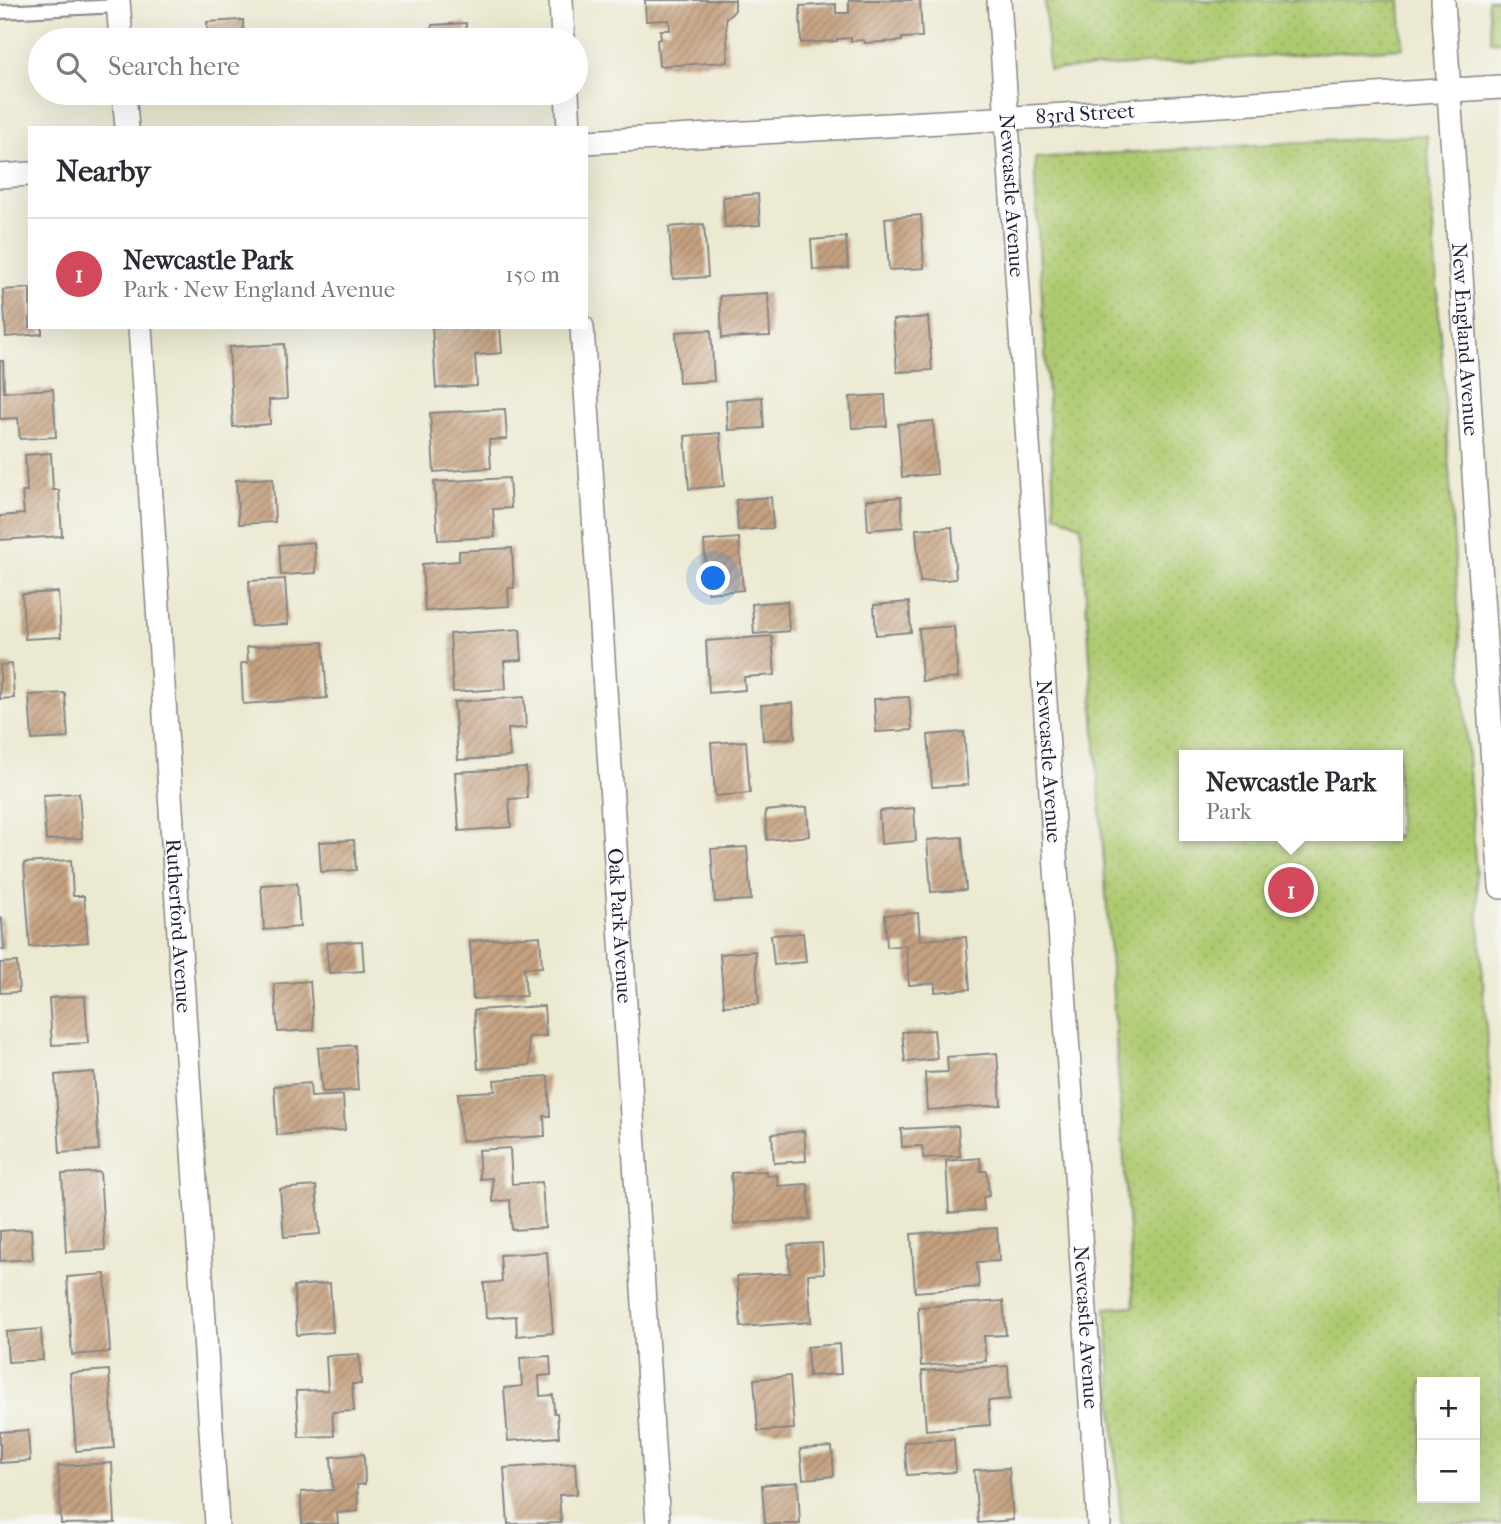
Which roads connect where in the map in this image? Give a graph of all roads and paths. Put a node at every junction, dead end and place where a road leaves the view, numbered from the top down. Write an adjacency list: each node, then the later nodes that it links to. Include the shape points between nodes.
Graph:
1 (561, 0): 7 (street)
2 (999, 0): 12 (street, Newcastle Avenue)
3 (1443, 0): 9 (street, New England Avenue)
4 (119, 3): 5 (lane); 6 (street)
5 (0, 12)
6 (120, 28)
7 (563, 28)
8 (1501, 87): 9 (street, 83rd Street)
9 (1450, 91): 12 (street, 83rd Street); 20 (street, New England Avenue)
10 (125, 105): 13 (street)
11 (568, 105): 14 (street)
12 (1007, 118): 15 (street, 83rd Street); 23 (street, Newcastle Avenue)
13 (127, 126)
14 (569, 126)
15 (588, 142)
16 (28, 174): 17 (street)
17 (0, 176)
18 (140, 329): 21 (street, Rutherford Avenue)
19 (582, 329): 22 (street, Oak Park Avenue)
20 (1501, 887)
21 (217, 1524)
22 (658, 1524)
23 (1099, 1524)

